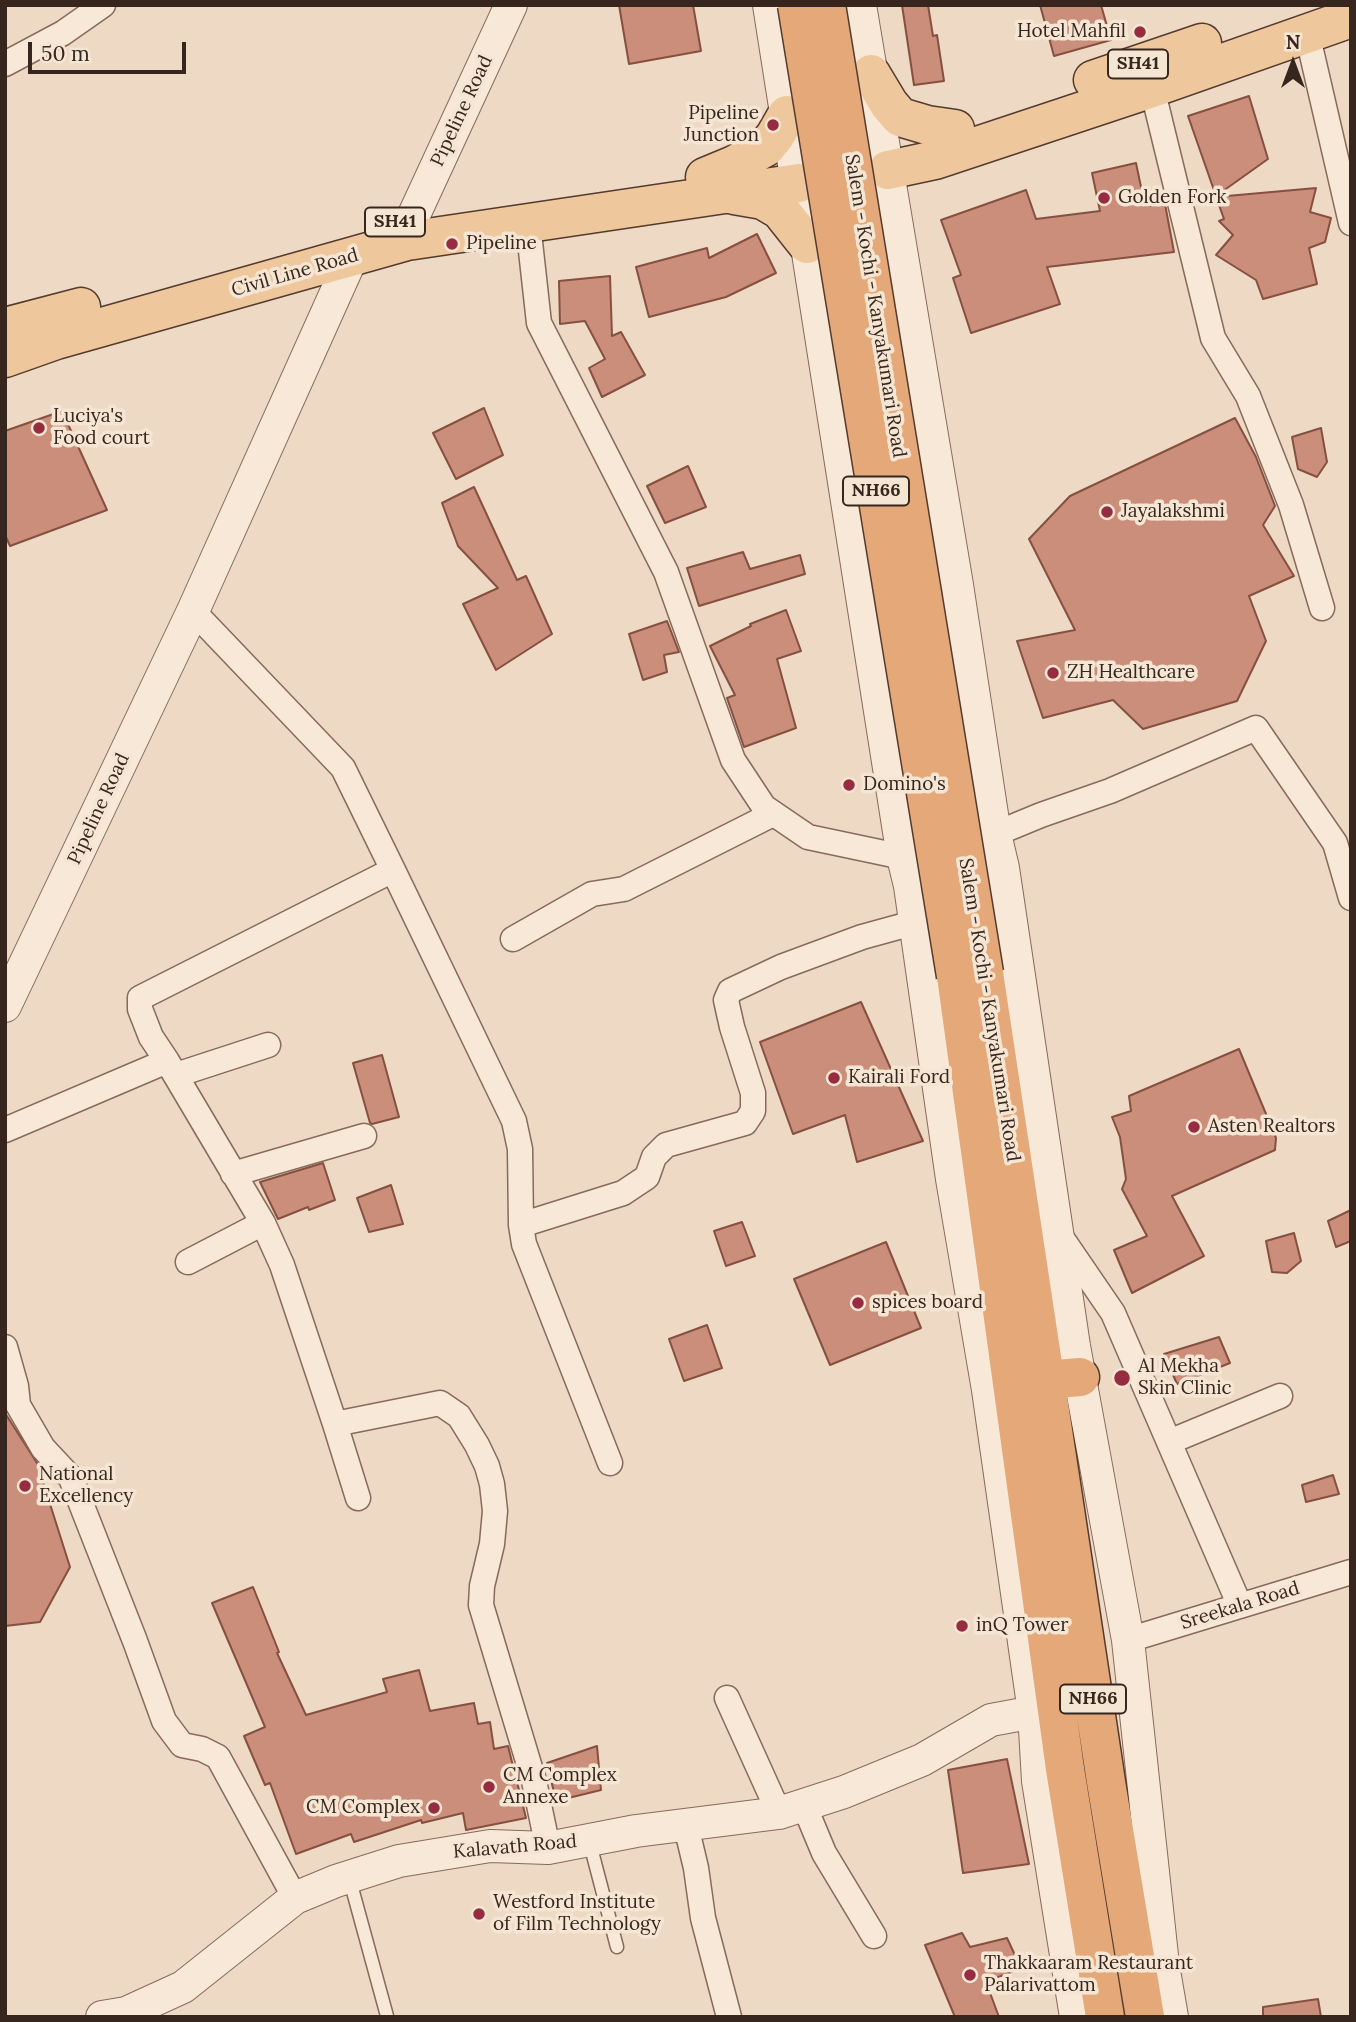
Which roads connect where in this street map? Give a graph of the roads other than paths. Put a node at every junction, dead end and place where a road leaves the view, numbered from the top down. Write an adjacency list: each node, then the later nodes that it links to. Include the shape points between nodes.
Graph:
1 (103, 5): 9 (street)
2 (511, 5): 17 (street, Pipeline Road)
3 (769, 5): 12 (street, Salem - Kochi - Kanyakumari Road)
4 (797, 5): 48 (highway, Salem - Kochi - Kanyakumari Road / NH66, bridge, via 956,976)
5 (825, 5): 48 (highway, Salem - Kochi - Kanyakumari Road / NH66, bridge, via 984,973)
6 (860, 5): 10 (street, Salem - Kochi - Kanyakumari Road)
7 (1351, 18): 8 (main road, SH41)
8 (1315, 19): 11 (main road, SH41); 13 (main road, SH41, via 1170,54); 18 (street)
9 (5, 64)
10 (871, 74): 13 (main road, via 900,117); 14 (street, Salem - Kochi - Kanyakumari Road)
11 (1152, 88): 14 (main road, SH41, via 934,160); 28 (street, via 1213,338 1248,396 1291,505)
12 (786, 115): 15 (street, Salem - Kochi - Kanyakumari Road); 16 (main road, via 766,147 734,165)
13 (955, 128): 14 (main road, SH41)
14 (887, 159): 24 (street, Salem - Kochi - Kanyakumari Road)
15 (797, 174): 16 (main road, Civil Line Road / SH41); 20 (street, Salem - Kochi - Kanyakumari Road)
16 (716, 186): 17 (main road, Civil Line Road / SH41); 19 (main road, Civil Line Road / SH41); 20 (main road, via 780,210)
17 (413, 217): 22 (main road, Civil Line Road / SH41)
18 (1351, 223)
19 (528, 224): 21 (main road, Civil Line Road / SH41, via 407,241); 30 (street, via 539,323 666,572 733,760)
20 (807, 244): 25 (street, Salem - Kochi - Kanyakumari Road)
21 (352, 257): 23 (main road, Civil Line Road / SH41); 29 (street, Pipeline Road)
22 (5, 327)
23 (5, 358)
24 (940, 492): 25 (street, via 918,510 886,515); 26 (street, Salem - Kochi - Kanyakumari Road)
25 (848, 506): 27 (street, Salem - Kochi - Kanyakumari Road)
26 (957, 585): 27 (street, via 932,579 884,585); 31 (street, Salem - Kochi - Kanyakumari Road)
27 (863, 599): 32 (street, Salem - Kochi - Kanyakumari Road)
28 (1322, 608)
29 (193, 611): 33 (street, via 343,768); 37 (street, Pipeline Road)
30 (773, 814): 32 (street, via 808,837); 36 (street, via 624,889 592,894)
31 (995, 834): 34 (street, via 1256,728 1335,843); 45 (street, Salem - Kochi - Kanyakumari Road)
32 (903, 857): 35 (street, Salem - Kochi - Kanyakumari Road)
33 (394, 870): 39 (street, via 140,998 139,1009 151,1037); 44 (street, via 514,1121 520,1149)
34 (1351, 898)
35 (914, 923): 44 (street, via 862,937 730,991 726,1000 732,1027 753,1093 753,1111 745,1123 666,1145 654,1157 647,1177 623,1193); 48 (street, Salem - Kochi - Kanyakumari Road, via 952,1179)
36 (513, 939)
37 (5, 1006)
38 (268, 1045): 39 (street)
39 (171, 1068): 40 (street); 42 (street)
40 (5, 1130)
41 (364, 1136): 42 (street)
42 (233, 1174): 43 (street)
43 (263, 1223): 46 (street); 50 (street, via 282,1265)
44 (521, 1225): 52 (street, via 524,1244)
45 (1057, 1231): 48 (street, Salem - Kochi - Kanyakumari Road); 51 (street, via 1113,1313)
46 (188, 1262)
47 (5, 1348): 64 (street, via 18,1405 43,1448 71,1478 164,1721 183,1745 218,1757)
48 (1032, 1383): 56 (street); 58 (street); 72 (highway, Salem - Kochi - Kanyakumari Road / NH66, via 1065,1769); 73 (highway, Salem - Kochi - Kanyakumari Road / NH66)
49 (1280, 1396): 51 (street)
50 (335, 1424): 53 (street); 62 (street, via 440,1403 459,1416 477,1445 487,1466 495,1511 481,1605 534,1781)
51 (1169, 1442): 55 (street)
52 (610, 1463)
53 (358, 1498)
54 (1351, 1572): 55 (street, Sreekala Road)
55 (1240, 1606): 56 (street, Sreekala Road)
56 (1128, 1640): 74 (street)
57 (727, 1698): 59 (street)
58 (1034, 1712): 59 (street, Kalavath Road, via 991,1720 922,1759); 71 (street, via 1038,1781)
59 (792, 1809): 60 (street, Kalavath Road); 65 (street)
60 (686, 1826): 61 (street, Kalavath Road); 70 (street)
61 (589, 1840): 62 (street, Kalavath Road); 66 (lane)
62 (548, 1848): 63 (street, Kalavath Road, via 490,1846 399,1861)
63 (349, 1877): 64 (street, Kalavath Road); 68 (lane)
64 (295, 1898): 67 (street, Kalavath Road)
65 (874, 1936)
66 (617, 1947)
67 (160, 2008): 69 (street, Kalavath Road)
68 (387, 2016)
69 (102, 2017)
70 (729, 2017)
71 (1076, 2017)
72 (1105, 2017)
73 (1144, 2017)
74 (1172, 2017)

